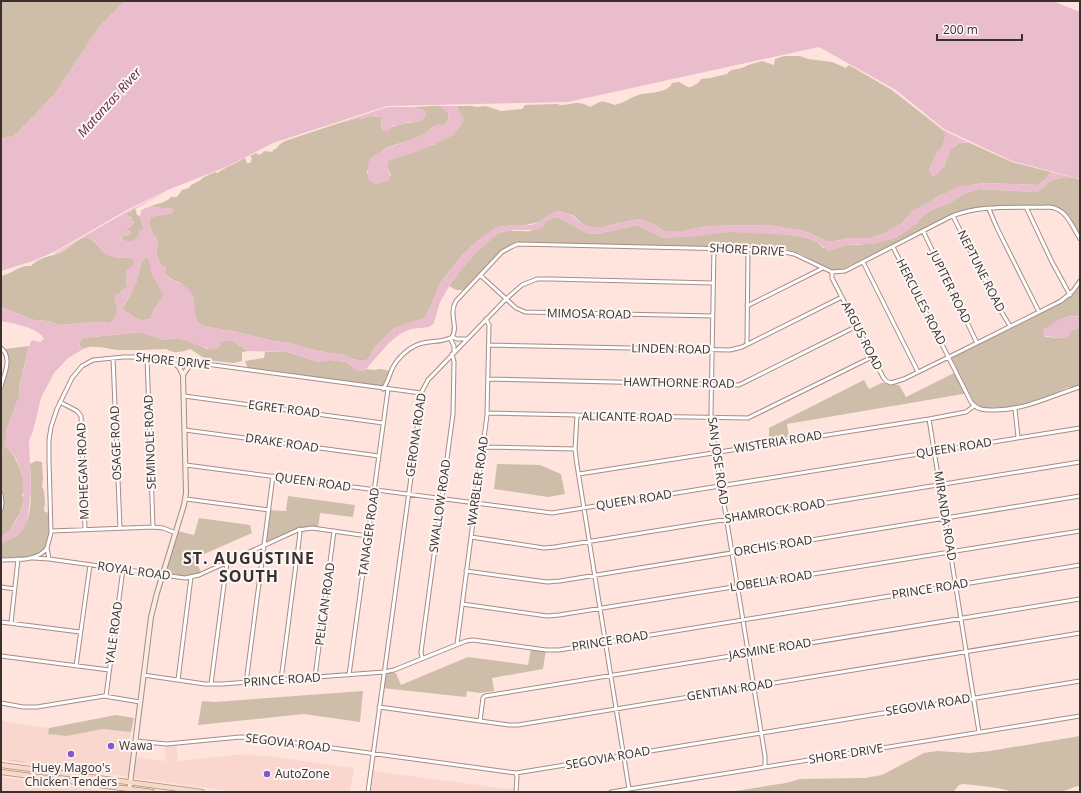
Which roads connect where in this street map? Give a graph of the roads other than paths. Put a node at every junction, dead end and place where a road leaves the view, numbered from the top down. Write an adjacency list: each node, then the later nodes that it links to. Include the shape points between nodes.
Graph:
1 (1026, 207): 2 (street); 5 (street, via 1059,209); 15 (street)
2 (989, 208): 3 (street); 19 (street)
3 (953, 216): 4 (street); 23 (street, NEPTUNE ROAD)
4 (923, 231): 6 (street); 25 (street, JUPITER ROAD)
5 (1080, 239)
6 (893, 247): 9 (street); 33 (street, HERCULES ROAD)
7 (714, 248): 8 (street, SHORE DRIVE); 12 (street, SHORE DRIVE, via 523,244 506,249); 14 (street, SAN JOSE ROAD)
8 (748, 249): 10 (street, SHORE DRIVE, via 788,252); 18 (street)
9 (863, 262): 11 (street, via 842,272); 37 (street)
10 (823, 268): 11 (street, SHORE DRIVE); 18 (street)
11 (832, 272): 16 (street, ARGUS ROAD, via 832,278)
12 (480, 275): 17 (street, MIMOSA ROAD); 24 (street, SHORE DRIVE, via 458,298 453,308 452,337)
13 (1080, 281): 15 (street)
14 (713, 282): 17 (street, GERONA ROAD, via 538,279 522,285); 20 (street, SAN JOSE ROAD)
15 (1070, 295): 19 (street)
16 (842, 297): 22 (street, ARGUS ROAD); 26 (street, LINDEN ROAD)
17 (506, 299): 20 (street, MIMOSA ROAD, via 525,312); 21 (street, GERONA ROAD)
18 (747, 306): 26 (street)
19 (1039, 312): 23 (street)
20 (713, 316): 29 (street, SAN JOSE ROAD)
21 (486, 319): 24 (street, GERONA ROAD); 27 (street, WARBLER ROAD, via 489,325)
22 (857, 326): 32 (street, ARGUS ROAD); 41 (street, HAWTHORNE ROAD, via 741,385)
23 (1010, 326): 25 (street)
24 (467, 339): 30 (street, GERONA ROAD)
25 (977, 343): 33 (street)
26 (747, 344): 29 (street, LINDEN ROAD, via 730,350)
27 (489, 345): 29 (street, LINDEN ROAD); 39 (street, WARBLER ROAD)
28 (1, 348): 40 (street, via 8,362)
29 (712, 350): 41 (street, SAN JOSE ROAD)
30 (453, 353): 44 (street, SWALLOW ROAD, via 454,346 450,338 422,343 408,350 395,365); 46 (street, GERONA ROAD, via 428,380); 75 (street, SWALLOW ROAD, via 453,414)
31 (147, 357): 34 (street, SHORE DRIVE); 35 (street, SHORE DRIVE); 82 (street, SEMINOLE ROAD)
32 (872, 357): 37 (street, ARGUS ROAD, via 888,382 894,383); 53 (street, ALICANTE ROAD, via 752,417)
33 (949, 357): 37 (street, ARGUS ROAD); 49 (street)
34 (113, 358): 48 (street, SHORE DRIVE, via 93,360 80,368); 83 (street, OSAGE ROAD)
35 (169, 359): 36 (street, SHORE DRIVE); 38 (street, via 179,367)
36 (196, 362): 38 (street, via 189,366); 44 (street, SHORE DRIVE)
37 (918, 372)
38 (183, 375): 47 (street)
39 (488, 379): 41 (street, HAWTHORNE ROAD); 51 (street, WARBLER ROAD)
40 (2, 380): 42 (street)
41 (711, 384): 53 (street, SAN JOSE ROAD)
42 (1, 387)
43 (1080, 387): 50 (street)
44 (383, 388): 45 (street, SHORE DRIVE)
45 (388, 389): 46 (street, SHORE DRIVE); 55 (street, TANAGER ROAD)
46 (421, 393): 72 (street, GERONA ROAD)
47 (184, 396): 55 (street, EGRET ROAD); 57 (street)
48 (60, 402): 84 (street, MOHEGAN ROAD, via 78,411 81,416); 87 (street, SHORE DRIVE, via 49,440)
49 (974, 406): 50 (street, via 985,410); 54 (street, WISTERIA ROAD, via 966,412)
50 (1015, 409): 58 (street)
51 (487, 413): 52 (street); 59 (street, WARBLER ROAD)
52 (577, 415): 53 (street, ALICANTE ROAD); 60 (street, ALICANTE ROAD)
53 (711, 418): 62 (street, SAN JOSE ROAD)
54 (929, 418): 61 (street, MIRANDA ROAD); 62 (street, WISTERIA ROAD)
55 (383, 423): 63 (street, TANAGER ROAD)
56 (1080, 428): 58 (street, QUEEN ROAD)
57 (185, 430): 63 (street, DRAKE ROAD); 65 (street)
58 (1018, 437): 61 (street, QUEEN ROAD)
59 (483, 447): 60 (street); 76 (street, WARBLER ROAD)
60 (575, 449): 66 (street, ALICANTE ROAD)
61 (934, 451): 68 (street, MIRANDA ROAD); 69 (street, QUEEN ROAD)
62 (715, 453): 66 (street, WISTERIA ROAD); 69 (street, SAN JOSE ROAD)
63 (379, 456): 70 (street, TANAGER ROAD)
64 (1080, 462): 68 (street, SHAMROCK ROAD)
65 (186, 465): 67 (street, QUEEN ROAD); 74 (street)
66 (579, 474): 77 (street, ALICANTE ROAD)
67 (274, 476): 70 (street, QUEEN ROAD); 79 (street)
68 (940, 485): 80 (street, MIRANDA ROAD); 81 (street, SHAMROCK ROAD)
69 (720, 486): 77 (street, QUEEN ROAD); 81 (street, SAN JOSE ROAD)
70 (374, 490): 72 (street, QUEEN ROAD); 90 (street, TANAGER ROAD)
71 (1, 494): 78 (street)
72 (408, 494): 75 (street, QUEEN ROAD); 130 (street, GERONA ROAD)
73 (1080, 496): 80 (street, ORCHIS ROAD)
74 (186, 499): 79 (street); 89 (street)
75 (442, 499): 76 (street, QUEEN ROAD); 127 (street, SWALLOW ROAD)
76 (475, 504): 77 (street, QUEEN ROAD, via 546,513); 91 (street, WARBLER ROAD)
77 (584, 508): 92 (street, ALICANTE ROAD)
78 (1, 510)
79 (269, 510): 93 (street)
80 (945, 518): 95 (street, MIRANDA ROAD); 96 (street, ORCHIS ROAD)
81 (726, 519): 92 (street, SHAMROCK ROAD); 96 (street, SAN JOSE ROAD)
82 (153, 527): 83 (street); 89 (street)
83 (120, 528): 84 (street)
84 (85, 529): 87 (street)
85 (299, 529): 88 (street, ROYAL ROAD); 93 (street, ROYAL ROAD); 136 (street)
86 (1080, 530): 95 (street, LOBELIA ROAD)
87 (51, 531): 94 (street, SHORE DRIVE)
88 (334, 531): 90 (street, ROYAL ROAD); 134 (street, PELICAN ROAD)
89 (176, 533): 106 (street)
90 (368, 536): 132 (street, TANAGER ROAD)
91 (470, 537): 92 (street, SHAMROCK ROAD, via 548,548); 105 (street, WARBLER ROAD)
92 (590, 541): 107 (street, ALICANTE ROAD)
93 (264, 545): 101 (street, ROYAL ROAD); 138 (street)
94 (47, 548): 97 (street); 99 (street, SHORE DRIVE)
95 (950, 552): 109 (street, MIRANDA ROAD); 110 (street, LOBELIA ROAD)
96 (732, 553): 107 (street, ORCHIS ROAD); 110 (street, SAN JOSE ROAD)
97 (33, 558): 98 (street); 99 (street, ROYAL ROAD)
98 (18, 559): 100 (street); 112 (street)
99 (49, 559): 102 (street, ROYAL ROAD)
100 (1, 560)
101 (227, 562): 108 (street, ROYAL ROAD); 139 (street)
102 (90, 565): 104 (street, ROYAL ROAD); 120 (street)
103 (1080, 565): 109 (street, PRINCE ROAD)
104 (123, 569): 106 (street, ROYAL ROAD); 129 (street, YALE ROAD)
105 (466, 571): 107 (street, ORCHIS ROAD, via 548,582); 114 (street, WARBLER ROAD)
106 (163, 575): 108 (street, ROYAL ROAD); 131 (street, via 151,618)
107 (595, 575): 115 (street, ALICANTE ROAD)
108 (191, 577): 135 (street)
109 (956, 585): 116 (street, MIRANDA ROAD); 117 (street, PRINCE ROAD)
110 (737, 586): 115 (street, LOBELIA ROAD); 117 (street, SAN JOSE ROAD)
111 (1, 587): 112 (street)
112 (15, 589): 119 (street)
113 (1080, 599): 116 (street, JASMINE ROAD)
114 (462, 604): 115 (street, LOBELIA ROAD, via 547,616); 123 (street, WARBLER ROAD)
115 (601, 608): 122 (street, ALICANTE ROAD)
116 (961, 618): 124 (street, MIRANDA ROAD); 125 (street, JASMINE ROAD)
117 (742, 620): 122 (street, PRINCE ROAD); 125 (street, SAN JOSE ROAD)
118 (1, 622): 119 (street)
119 (11, 623): 120 (street)
120 (80, 632): 128 (street)
121 (1080, 633): 124 (street, GENTIAN ROAD)
122 (606, 642): 123 (street, PRINCE ROAD, via 553,650 473,640); 133 (street, ALICANTE ROAD)
123 (457, 644): 127 (street, PRINCE ROAD)
124 (966, 652): 140 (street, GENTIAN ROAD); 142 (street, MIRANDA ROAD)
125 (748, 653): 133 (street, JASMINE ROAD); 140 (street, SAN JOSE ROAD)
126 (1, 656): 128 (street)
127 (422, 658): 130 (street, PRINCE ROAD)
128 (76, 666): 129 (street)
129 (109, 670): 141 (street, YALE ROAD)
130 (384, 672): 132 (street, PRINCE ROAD); 145 (street, GERONA ROAD)
131 (143, 675): 135 (street, PRINCE ROAD); 143 (street)
132 (349, 675): 134 (street, PRINCE ROAD)
133 (611, 675): 146 (street, ALICANTE ROAD); 148 (street, JASMINE ROAD, via 485,696)
134 (315, 677): 136 (street, PRINCE ROAD)
135 (178, 680): 139 (street, PRINCE ROAD)
136 (281, 680): 138 (street, PRINCE ROAD)
137 (1080, 681): 142 (street, SEGOVIA ROAD)
138 (246, 683): 139 (street, PRINCE ROAD)
139 (211, 684)
140 (753, 687): 146 (street, GENTIAN ROAD); 150 (street, SAN JOSE ROAD)
141 (106, 696): 143 (street); 144 (street, via 37,708)
142 (974, 698): 149 (street, MIRANDA ROAD); 150 (street, SEGOVIA ROAD)
143 (140, 702): 151 (street)
144 (1, 703)
145 (379, 707): 148 (street, GENTIAN ROAD); 152 (street, GERONA ROAD)
146 (617, 709): 148 (street, GENTIAN ROAD, via 518,725); 153 (street, ALICANTE ROAD)
147 (1080, 716): 149 (street, SHORE DRIVE)
148 (480, 721)
149 (979, 732): 155 (street, SHORE DRIVE)
150 (761, 733): 153 (street, SEGOVIA ROAD); 155 (street, SAN JOSE ROAD)
151 (135, 741): 152 (street, SEGOVIA ROAD, via 168,744 249,738); 158 (street)
152 (372, 754): 157 (street, SEGOVIA ROAD); 164 (street, GERONA ROAD)
153 (625, 755): 157 (street, SEGOVIA ROAD); 159 (street, ALICANTE ROAD)
154 (3, 765): 156 (street); 158 (main road)
155 (765, 767): 159 (street, SHORE DRIVE)
156 (2, 772): 160 (main road)
157 (516, 773): 165 (street)
158 (130, 782): 160 (street); 161 (main road)
159 (629, 789): 166 (street, SHORE DRIVE)
160 (129, 790): 162 (main road)
161 (196, 791): 163 (main road)
162 (152, 792)
163 (202, 792)
164 (368, 792)
165 (516, 792)
166 (611, 792)

